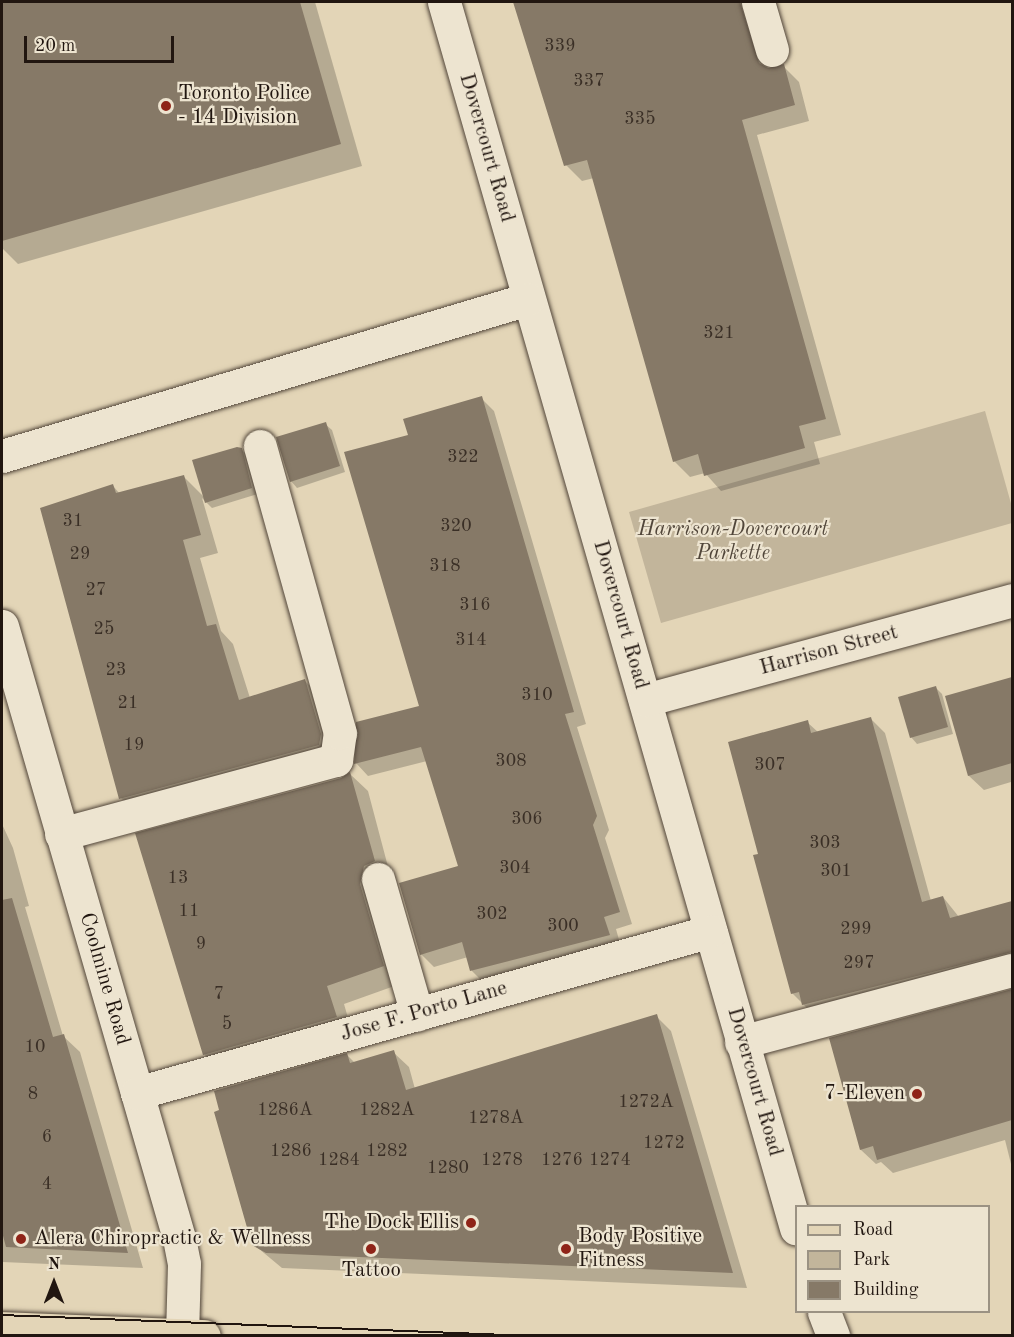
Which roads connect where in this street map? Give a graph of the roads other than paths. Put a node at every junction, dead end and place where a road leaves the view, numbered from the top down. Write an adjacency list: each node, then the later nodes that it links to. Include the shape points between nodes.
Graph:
1 (444, 2): 4 (street, Dovercourt Road)
2 (758, 2): 3 (street)
3 (772, 51)
4 (528, 299): 6 (street); 9 (street, Dovercourt Road)
5 (260, 446): 10 (street, via 340,733 336,760)
6 (2, 456)
7 (1012, 600): 9 (street, Harrison Street)
8 (2, 626): 10 (street, Coolmine Road)
9 (645, 700): 12 (street, Dovercourt Road)
10 (62, 834): 16 (street, Coolmine Road)
11 (378, 879): 14 (street)
12 (711, 931): 14 (street, Jose F. Porto Lane); 15 (street, Dovercourt Road)
13 (1012, 970): 15 (street)
14 (417, 1014): 16 (street, Jose F. Porto Lane)
15 (741, 1042): 17 (street, Dovercourt Road)
16 (137, 1093): 20 (street, Coolmine Road, via 180,1238)
17 (795, 1225)
18 (825, 1313): 21 (street)
19 (2, 1328): 20 (main road)
20 (193, 1335)
21 (833, 1335)

